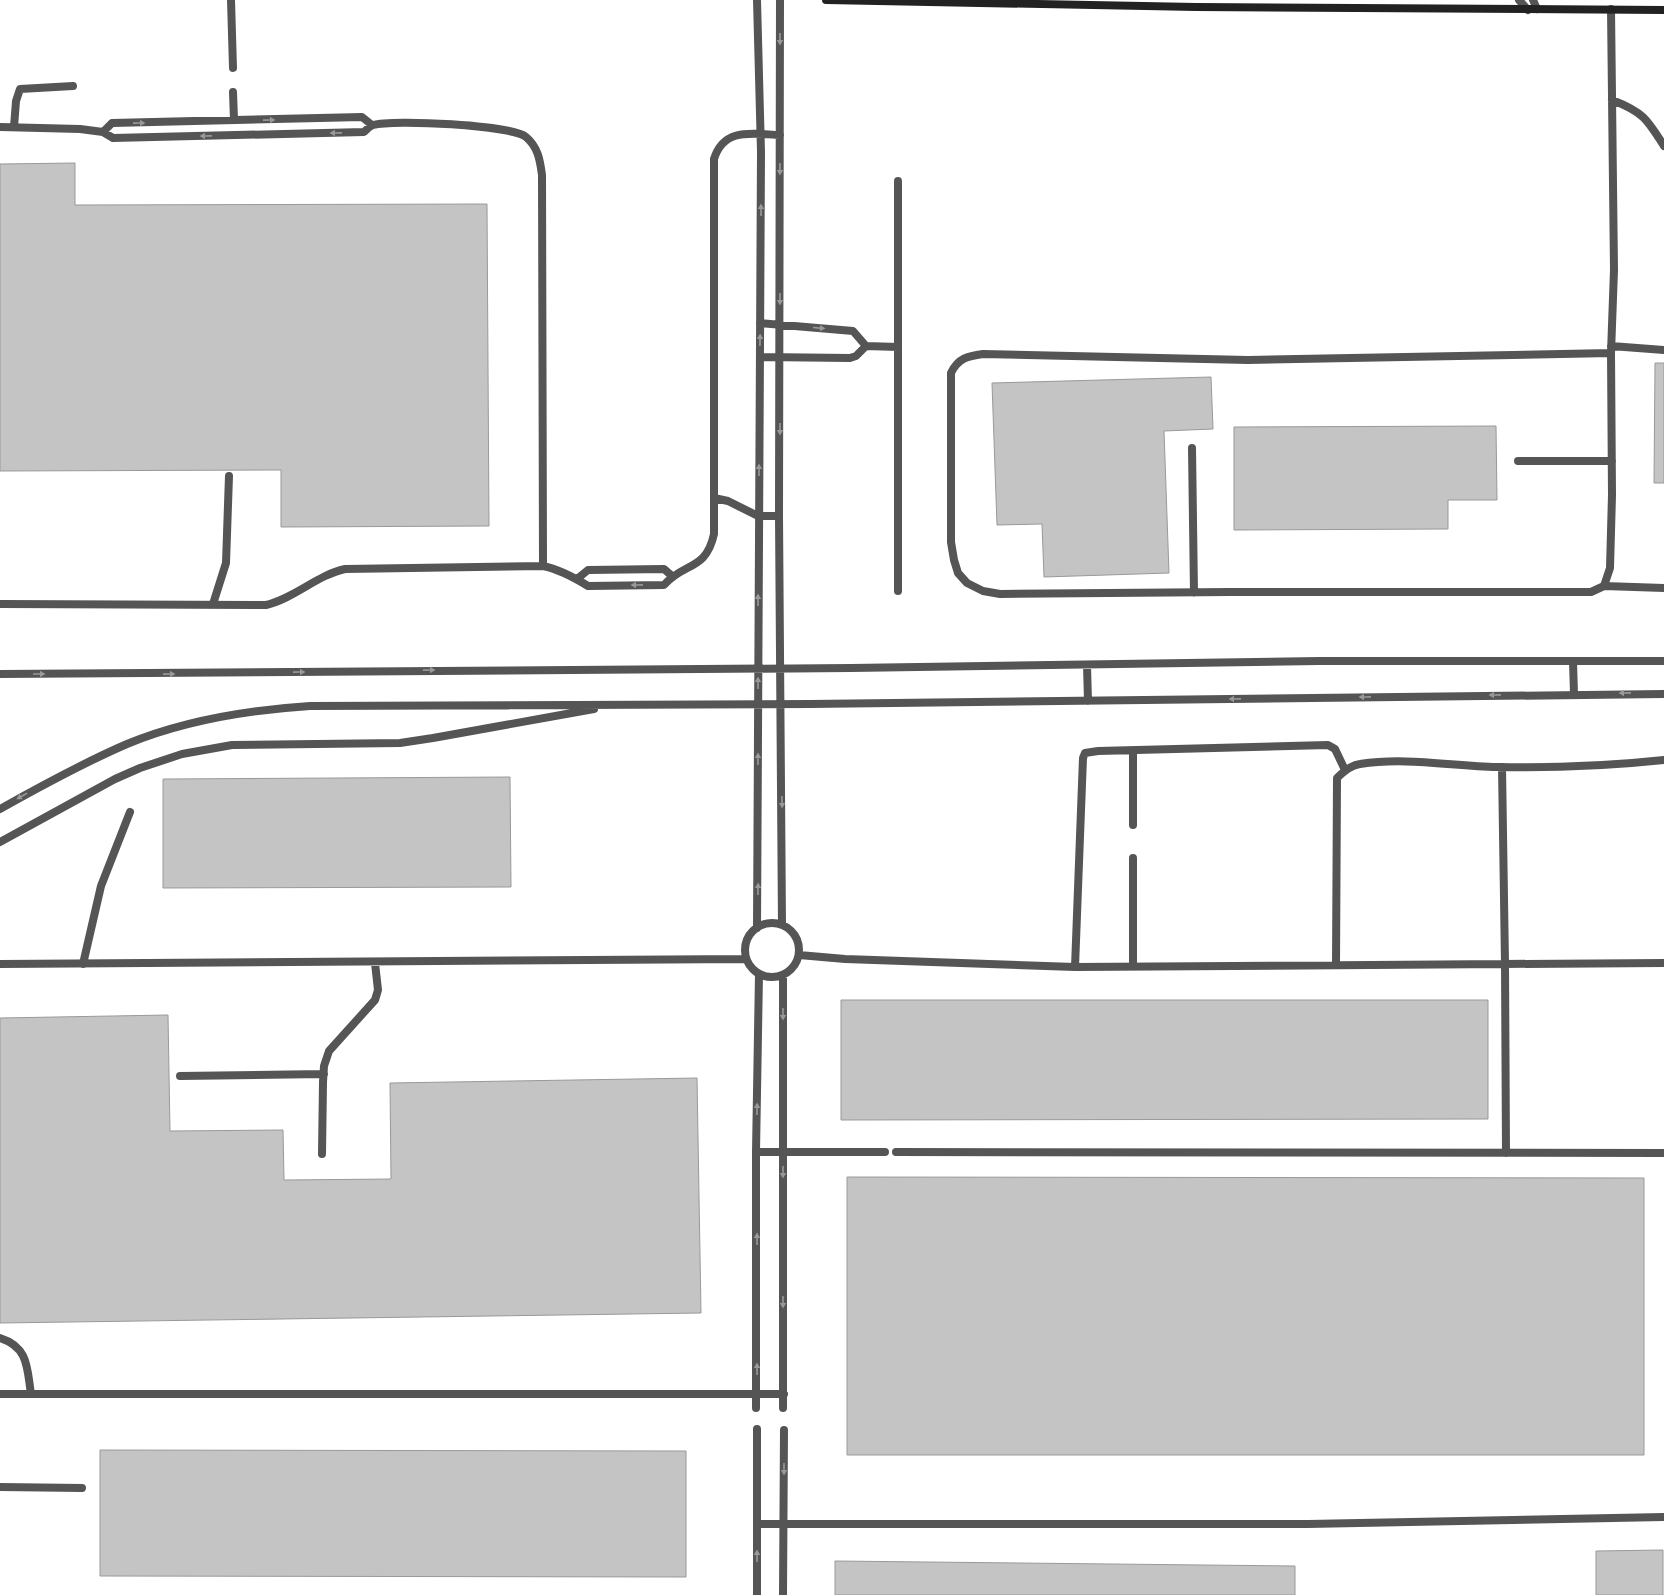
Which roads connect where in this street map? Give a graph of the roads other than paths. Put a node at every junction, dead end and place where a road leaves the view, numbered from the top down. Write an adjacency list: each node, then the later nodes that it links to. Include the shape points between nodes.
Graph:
1 (231, 0): 11 (lane)
2 (757, 0): 20 (lane)
3 (780, 0): 21 (lane, one-way to 21)
4 (826, 0): 9 (street)
5 (1519, 0): 9 (lane)
6 (1533, 0): 7 (lane)
7 (1537, 9): 8 (street); 9 (street)
8 (1611, 9): 10 (street); 14 (lane)
9 (1528, 10)
10 (1664, 10)
11 (232, 68)
12 (73, 86): 18 (lane, via 20,89 16,100)
13 (233, 92): 15 (lane)
14 (1612, 100): 22 (lane, via 1640,113); 28 (lane, via 1614,270)
15 (234, 120): 16 (lane, one-way to 16, via 362,117); 19 (lane, one-way to 15, via 112,124)
16 (372, 125): 19 (lane, one-way to 19, via 364,132 332,133 113,138); 39 (lane, via 414,123 483,127 511,132 524,135 540,157)
17 (0, 127): 18 (lane)
18 (14, 127): 19 (lane)
19 (103, 132)
20 (761, 134): 21 (lane); 24 (lane, one-way to 20); 36 (lane, via 739,134 730,137 717,150 714,159)
21 (780, 135): 25 (lane, one-way to 25)
22 (1664, 146)
23 (898, 181): 27 (lane)
24 (760, 323): 25 (lane); 30 (lane, one-way to 24)
25 (780, 324): 26 (lane, one-way to 26, via 853,330); 31 (lane)
26 (866, 346): 27 (lane); 31 (lane, via 850,358)
27 (898, 347): 44 (lane)
28 (1611, 350): 29 (lane); 34 (lane); 45 (lane, via 1248,360 983,354 961,359 955,365 951,373 951,542 958,573 967,583 982,591 1000,594)
29 (1664, 350)
30 (760, 357): 31 (lane); 37 (lane, one-way to 30)
31 (780, 357): 38 (lane, one-way to 38)
32 (1192, 448): 45 (lane)
33 (1518, 461): 34 (lane)
34 (1612, 461): 42 (lane, via 1610,568)
35 (229, 476): 47 (lane, via 226,563)
36 (714, 498): 37 (lane, via 728,501); 40 (lane, via 714,534 711,549 701,560)
37 (758, 516): 38 (lane); 66 (lane, one-way to 37)
38 (779, 516): 65 (lane, one-way to 65)
39 (543, 566): 41 (lane); 47 (lane, via 346,569 335,571 278,602)
40 (672, 576): 41 (lane, via 664,569 588,570); 41 (lane, one-way to 41, via 664,585 588,586)
41 (577, 579)
42 (1604, 586): 43 (lane); 45 (lane, via 1591,592)
43 (1664, 588)
44 (898, 591)
45 (1194, 593)
46 (0, 604): 47 (lane)
47 (213, 604)
48 (1573, 661): 49 (lane); 50 (lane, via 1319,661); 52 (lane)
49 (1664, 661)
50 (1087, 665): 51 (lane, one-way to 50); 54 (lane)
51 (0, 674)
52 (1574, 694): 53 (lane, one-way to 52); 54 (lane, one-way to 54)
53 (1664, 694)
54 (1088, 701): 55 (lane)
55 (608, 705): 60 (lane, one-way to 60, via 310,706 240,713 195,722 128,744); 63 (lane, via 400,743 232,746 182,754 115,779)
56 (1133, 751): 59 (lane, via 1328,745 1335,749); 62 (lane); 75 (lane, via 1089,752 1083,758)
57 (1664, 760): 58 (lane, via 1630,764)
58 (1502, 767): 59 (lane, via 1406,761 1358,764); 73 (lane)
59 (1345, 770): 74 (lane, via 1337,778)
60 (0, 809)
61 (130, 812): 72 (lane, via 101,886)
62 (1133, 825)
63 (0, 842)
64 (1133, 858): 76 (lane)
65 (782, 925): 66 (lane, via 765,924); 67 (lane, via 796,937)
66 (757, 928): 68 (lane, via 746,942)
67 (799, 955): 75 (lane, via 845,959); 78 (lane, via 796,963)
68 (746, 959): 69 (lane); 77 (lane, via 750,967)
69 (375, 963): 72 (lane); 79 (lane, via 378,990 375,1000 329,1051)
70 (1664, 963): 73 (lane)
71 (0, 964): 72 (lane)
72 (83, 964)
73 (1505, 964): 74 (lane); 85 (lane)
74 (1336, 965): 76 (lane)
75 (1075, 966): 76 (lane)
76 (1133, 966)
77 (759, 974): 78 (lane, via 774,978); 81 (lane, one-way to 77)
78 (783, 975): 82 (lane, one-way to 82)
79 (324, 1074): 80 (lane); 87 (lane)
80 (180, 1076)
81 (756, 1152): 82 (lane); 91 (lane, one-way to 81)
82 (783, 1152): 83 (lane); 92 (lane, one-way to 92)
83 (885, 1152)
84 (896, 1152): 85 (lane)
85 (1506, 1153): 86 (lane)
86 (1664, 1153)
87 (322, 1154)
88 (0, 1338): 90 (lane, via 12,1342 22,1353)
89 (0, 1394): 90 (lane)
90 (31, 1394): 91 (lane)
91 (757, 1394): 92 (lane); 93 (lane)
92 (784, 1394): 94 (lane)
93 (756, 1408)
94 (784, 1408)
95 (757, 1429): 100 (lane)
96 (784, 1430): 101 (lane, one-way to 101)
97 (0, 1487): 98 (lane)
98 (82, 1488)
99 (1664, 1517): 101 (lane, via 1308,1524)
100 (757, 1524): 101 (lane); 102 (lane, one-way to 100)
101 (784, 1524): 103 (lane)
102 (757, 1595)
103 (783, 1595)

